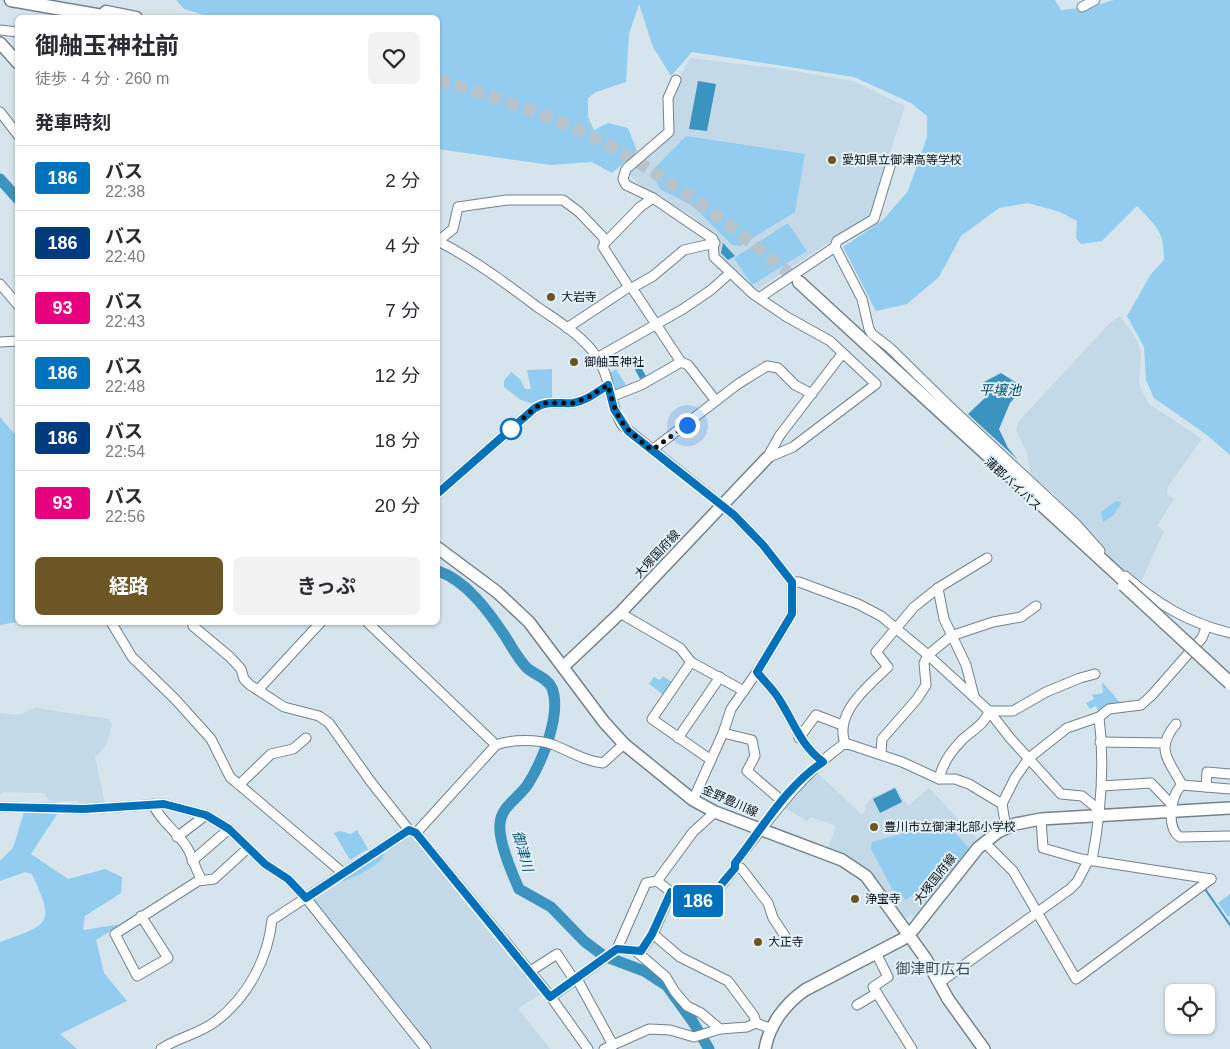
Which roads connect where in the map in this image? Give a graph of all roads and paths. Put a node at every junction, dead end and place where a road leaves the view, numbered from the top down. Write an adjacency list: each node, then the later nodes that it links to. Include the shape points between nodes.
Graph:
1 (11, 0): 5 (highway)
2 (34, 0): 6 (highway)
3 (1095, 0): 4 (street)
4 (1082, 7)
5 (97, 15)
6 (119, 15)
7 (0, 30): 8 (street)
8 (15, 32)
9 (0, 44): 10 (main road)
10 (15, 60)
11 (676, 80): 15 (street, via 668,98 669,132 626,169 623,179 626,185)
12 (0, 112): 13 (street)
13 (15, 131)
14 (892, 160): 20 (street, via 874,219 837,241)
15 (653, 198): 18 (street); 19 (street)
16 (440, 239): 18 (street, via 453,229 458,207 507,200 563,200 604,237)
17 (440, 242): 28 (street, via 464,254)
18 (605, 243): 24 (street, via 603,247)
19 (715, 243): 21 (street, via 714,257); 24 (street, via 684,250 653,276)
20 (835, 247): 25 (street); 53 (street, via 862,299 872,334 1076,524 1111,564 1138,588 1182,618)
21 (730, 273): 25 (street); 27 (street, via 711,290)
22 (798, 283): 45 (highway, 蒲郡バイパス)
23 (0, 284): 26 (street)
24 (630, 288): 27 (street); 28 (street)
25 (759, 298): 31 (street, via 830,341)
26 (15, 302)
27 (656, 323): 32 (street); 33 (street)
28 (567, 328): 32 (street)
29 (15, 341): 30 (street)
30 (0, 342)
31 (842, 354): 35 (street); 39 (street, via 876,384 793,447)
32 (597, 358): 34 (street)
33 (681, 362): 36 (street); 37 (street, via 688,365)
34 (608, 385): 36 (street); 40 (street, via 573,403 552,402 535,408)
35 (812, 394): 37 (street, via 796,385 778,368 767,366); 39 (street, via 780,434)
36 (611, 398): 38 (street, via 622,425)
37 (716, 401): 38 (street)
38 (652, 450): 41 (street)
39 (767, 458): 41 (main road, 大塚国府線)
40 (440, 491)
41 (722, 505): 44 (street, via 763,545); 48 (main road, 大塚国府線)
42 (440, 549): 59 (main road, 金野豊川線, via 497,592 528,622)
43 (987, 558): 46 (street)
44 (792, 582): 54 (street, via 858,604 881,616); 60 (street, via 792,614)
45 (1125, 584): 63 (highway, 蒲郡バイパス, bridge); 64 (highway, 蒲郡バイパス, bridge)
46 (938, 588): 54 (street, via 914,607); 56 (street)
47 (1036, 606): 56 (street, via 1021,617 993,622)
48 (620, 613): 58 (street, via 680,648); 59 (main road, 大塚国府線)
49 (113, 625): 87 (street, via 132,657 211,739 227,773)
50 (193, 625): 65 (street, via 230,657 241,669 244,679)
51 (317, 625): 65 (street)
52 (370, 625): 80 (street)
53 (1206, 628): 55 (street); 69 (street, via 1202,638 1141,705 1109,709)
54 (895, 629): 57 (street); 71 (street, via 876,652 888,667 860,694)
55 (1230, 633)
56 (951, 636): 57 (street); 67 (street, via 966,665)
57 (928, 655): 67 (street); 81 (street, via 924,663 926,685 882,739)
58 (691, 662): 62 (street); 74 (street, via 652,719)
59 (564, 666): 79 (main road, 金野豊川線)
60 (757, 672): 66 (street); 75 (street, via 780,701)
61 (1095, 674): 68 (street, via 1046,692 1013,711)
62 (720, 678): 66 (street); 74 (street)
63 (1230, 678)
64 (1230, 683)
65 (258, 690): 106 (street, via 284,708 319,716 329,723 371,782)
66 (744, 690): 72 (street, via 731,709)
67 (974, 696): 68 (street)
68 (989, 711): 82 (street); 86 (street, via 987,719 950,755)
69 (1099, 717): 76 (street); 82 (street, via 1067,728)
70 (1176, 724): 78 (street)
71 (842, 725): 75 (street, via 816,715); 77 (street)
72 (723, 732): 83 (street); 93 (street, via 752,740 756,756 747,771)
73 (306, 738): 87 (street, via 293,749 270,754)
74 (678, 738): 83 (street)
75 (799, 738): 84 (street, via 808,751)
76 (1100, 742): 78 (street); 89 (street)
77 (845, 743): 81 (street); 84 (street)
78 (1164, 743): 88 (street)
79 (624, 744): 80 (street, via 603,763 590,762 544,742 506,742); 92 (main road, 金野豊川線)
80 (496, 746): 106 (street)
81 (881, 754): 86 (street)
82 (1029, 758): 95 (street, via 1014,778); 100 (street, via 1061,794 1082,796)
83 (711, 760): 92 (street)
84 (823, 762): 93 (street)
85 (1230, 774): 90 (street, via 1207,772)
86 (939, 779): 95 (street, via 955,779 969,784)
87 (239, 785): 114 (street)
88 (1182, 785): 90 (street); 97 (street)
89 (1102, 786): 97 (street, via 1151,783); 100 (street)
90 (1206, 787): 91 (street)
91 (1230, 789)
92 (693, 800): 99 (main road, 金野豊川線)
93 (782, 801): 105 (street)
94 (153, 804): 96 (street, via 84,809); 101 (street); 108 (street, via 159,817)
95 (1002, 804): 103 (street)
96 (0, 807)
97 (1171, 808): 98 (main road, 大塚国府線); 100 (main road, 大塚国府線); 107 (street, via 1175,833 1180,837)
98 (1230, 808)
99 (715, 812): 105 (main road, 金野豊川線); 116 (street, via 693,832)
100 (1099, 812): 102 (main road, 大塚国府線); 111 (street)
101 (206, 815): 104 (street); 108 (street)
102 (1041, 819): 103 (main road, 大塚国府線, via 1023,821); 111 (street, via 1043,848)
103 (1006, 828): 109 (main road, 大塚国府線)
104 (229, 829): 110 (street); 112 (street)
105 (761, 830): 113 (street, via 735,863); 122 (main road, 金野豊川線, via 832,856 859,870 873,883)
106 (412, 831): 114 (street); 127 (street)
107 (1230, 836)
108 (177, 837): 112 (street)
109 (984, 842): 119 (street, via 1014,871); 122 (main road, 大塚国府線)
110 (248, 848): 115 (street, via 214,879); 118 (street, via 288,879)
111 (1090, 860): 119 (street, via 1077,882); 119 (street, via 1212,879 1076,978)
112 (192, 861): 115 (street)
113 (735, 868): 117 (street, via 715,892 692,903); 123 (street, via 741,868 768,904)
114 (343, 873): 118 (street)
115 (202, 880): 120 (street)
116 (657, 881): 117 (street); 124 (street, via 646,883)
117 (671, 892): 121 (street)
118 (306, 898): 138 (street, via 272,920 264,956 245,992 216,1022); 139 (street)
119 (1037, 912): 129 (street)
120 (141, 916): 120 (street, via 115,934 136,976 168,958)
121 (652, 934): 125 (street); 133 (street, via 680,957 728,981)
122 (908, 935): 126 (main road, 大塚国府線); 129 (main road, 金野豊川線)
123 (785, 936)
124 (617, 949): 125 (street); 128 (street)
125 (637, 952): 134 (street, via 666,977 687,1006)
126 (876, 953): 130 (street, via 888,977 873,987); 135 (main road, 大塚国府線, via 798,996)
127 (530, 972): 128 (street, via 557,954); 131 (street)
128 (576, 980): 131 (street); 137 (street)
129 (939, 983): 143 (main road, 金野豊川線)
130 (877, 993): 132 (street); 142 (street)
131 (550, 997): 140 (street)
132 (857, 1005)
133 (756, 1023): 134 (street); 135 (street)
134 (720, 1029): 136 (street, via 694,1037 654,1029)
135 (772, 1029): 141 (main road, 大塚国府線)
136 (624, 1045): 137 (street)
137 (609, 1047)
138 (161, 1049)
139 (426, 1049)
140 (588, 1049)
141 (765, 1049)
142 (912, 1049)
143 (984, 1049)

